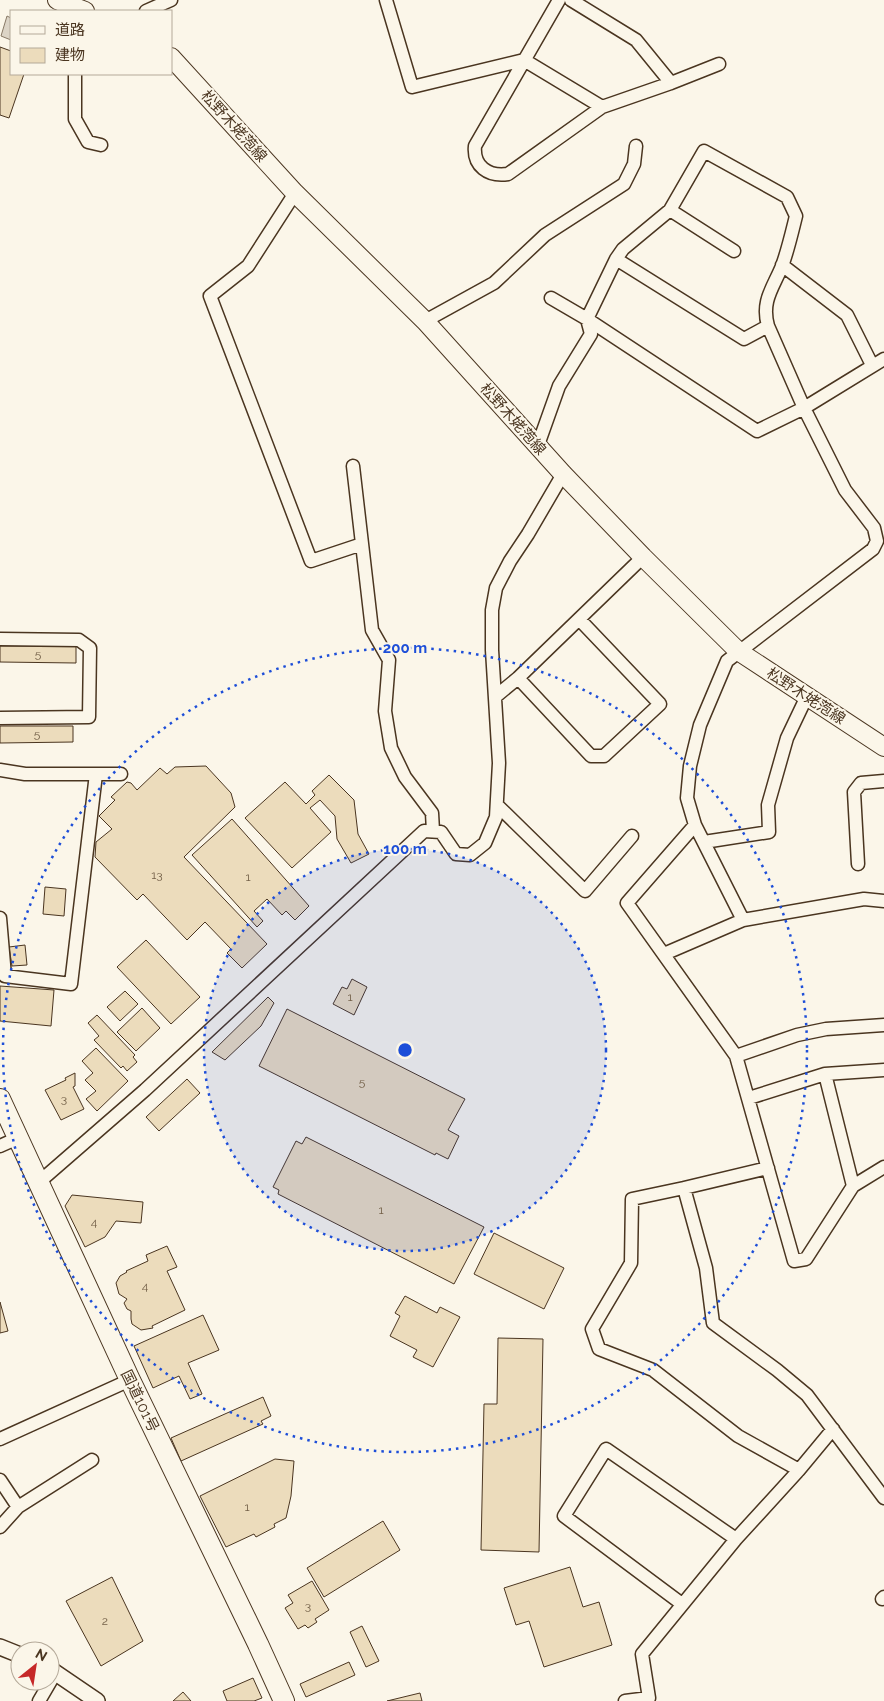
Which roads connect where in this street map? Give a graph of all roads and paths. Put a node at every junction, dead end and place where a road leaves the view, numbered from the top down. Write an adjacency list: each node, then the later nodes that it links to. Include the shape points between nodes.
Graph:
1 (57, 0): 6 (main road)
2 (171, 0): 7 (street)
3 (386, 0): 9 (street, via 412,87)
4 (558, 0): 9 (street)
5 (571, 0): 12 (street, via 636,40)
6 (82, 10)
7 (148, 10)
8 (172, 58): 16 (main road, 松野木姥萢線)
9 (524, 60): 13 (street); 13 (street, via 475,146 474,155 487,172 508,174)
10 (719, 64): 12 (street)
11 (76, 75): 14 (street, via 75,119 88,142)
12 (671, 84): 13 (street)
13 (602, 107)
14 (101, 145)
15 (636, 146): 23 (street, via 634,164 624,184 545,235 494,283)
16 (295, 193): 23 (main road, 松野木姥萢線); 31 (street, via 248,266 210,296 311,561)
17 (670, 210): 18 (street); 19 (street, via 622,249); 20 (street, via 704,151 787,197 796,216)
18 (734, 251)
19 (616, 259): 22 (street); 24 (street, via 744,338)
20 (782, 265): 24 (street, via 767,302); 26 (street, via 847,315)
21 (550, 298): 22 (street)
22 (587, 319): 27 (street, via 757,431); 28 (street, via 590,334 559,386)
23 (425, 321): 28 (main road, 松野木姥萢線)
24 (768, 326): 27 (street)
25 (884, 359): 26 (street)
26 (872, 365): 27 (street)
27 (804, 408): 35 (street, via 845,490 874,528 877,541 873,549)
28 (538, 445): 30 (main road, 松野木姥萢線)
29 (353, 466): 31 (street)
30 (563, 474): 32 (main road, 松野木姥萢線); 38 (street, via 496,588 492,610)
31 (362, 544): 47 (street, via 372,630 389,660 384,711 391,748 405,777 432,813)
32 (643, 558): 33 (street); 35 (main road, 松野木姥萢線)
33 (579, 619): 36 (street); 36 (street, via 660,704 604,756 591,756)
34 (0, 638): 39 (street, via 79,640 90,648 88,717)
35 (738, 651): 37 (main road, 松野木姥萢線); 46 (street, via 726,661 700,725 690,766 687,798)
36 (518, 678): 38 (street)
37 (807, 696): 40 (main road, 松野木姥萢線); 49 (street, via 787,738 768,805 769,832)
38 (495, 697): 45 (street, via 499,763)
39 (0, 718)
40 (882, 744)
41 (0, 770): 42 (street, via 25,774)
42 (96, 774): 43 (street); 52 (street, via 72,984 5,976)
43 (121, 774)
44 (884, 781): 50 (street, via 861,783 854,792)
45 (496, 805): 47 (street, via 496,818 485,843 470,855 456,854 441,832); 48 (street, via 585,891)
46 (696, 825): 49 (street); 54 (street, via 627,903)
47 (433, 831): 64 (street, via 424,831 145,1090)
48 (632, 836)
49 (704, 842): 53 (street)
50 (858, 864)
51 (884, 901): 53 (street, via 864,898)
52 (0, 918)
53 (743, 920): 54 (street)
54 (664, 954): 56 (street)
55 (884, 1025): 56 (street, via 826,1029 797,1035)
56 (736, 1056): 59 (street)
57 (884, 1070): 58 (street)
58 (824, 1074): 59 (street); 65 (street)
59 (749, 1098): 63 (street)
60 (0, 1099): 61 (highway, 国道101号)
61 (9, 1142): 64 (highway, 国道101号)
62 (884, 1167): 65 (street)
63 (768, 1168): 65 (street, via 794,1261 806,1260); 66 (street)
64 (38, 1183): 67 (highway, 国道101号)
65 (853, 1186)
66 (684, 1188): 68 (street, via 706,1268 713,1323 806,1394); 71 (street, via 632,1198 631,1263 592,1329 599,1349 653,1370 738,1436)
67 (130, 1380): 69 (street); 80 (highway, 国道101号)
68 (833, 1429): 71 (street); 73 (street)
69 (0, 1439)
70 (92, 1460): 74 (street)
71 (799, 1470): 76 (street)
72 (0, 1480): 74 (street)
73 (884, 1498)
74 (18, 1507): 75 (street)
75 (0, 1527)
76 (736, 1539): 77 (street); 77 (street, via 606,1449 564,1516)
77 (682, 1604): 81 (street, via 642,1654 649,1698)
78 (60, 1676): 79 (street)
79 (97, 1701)
80 (284, 1701)
81 (625, 1701)

